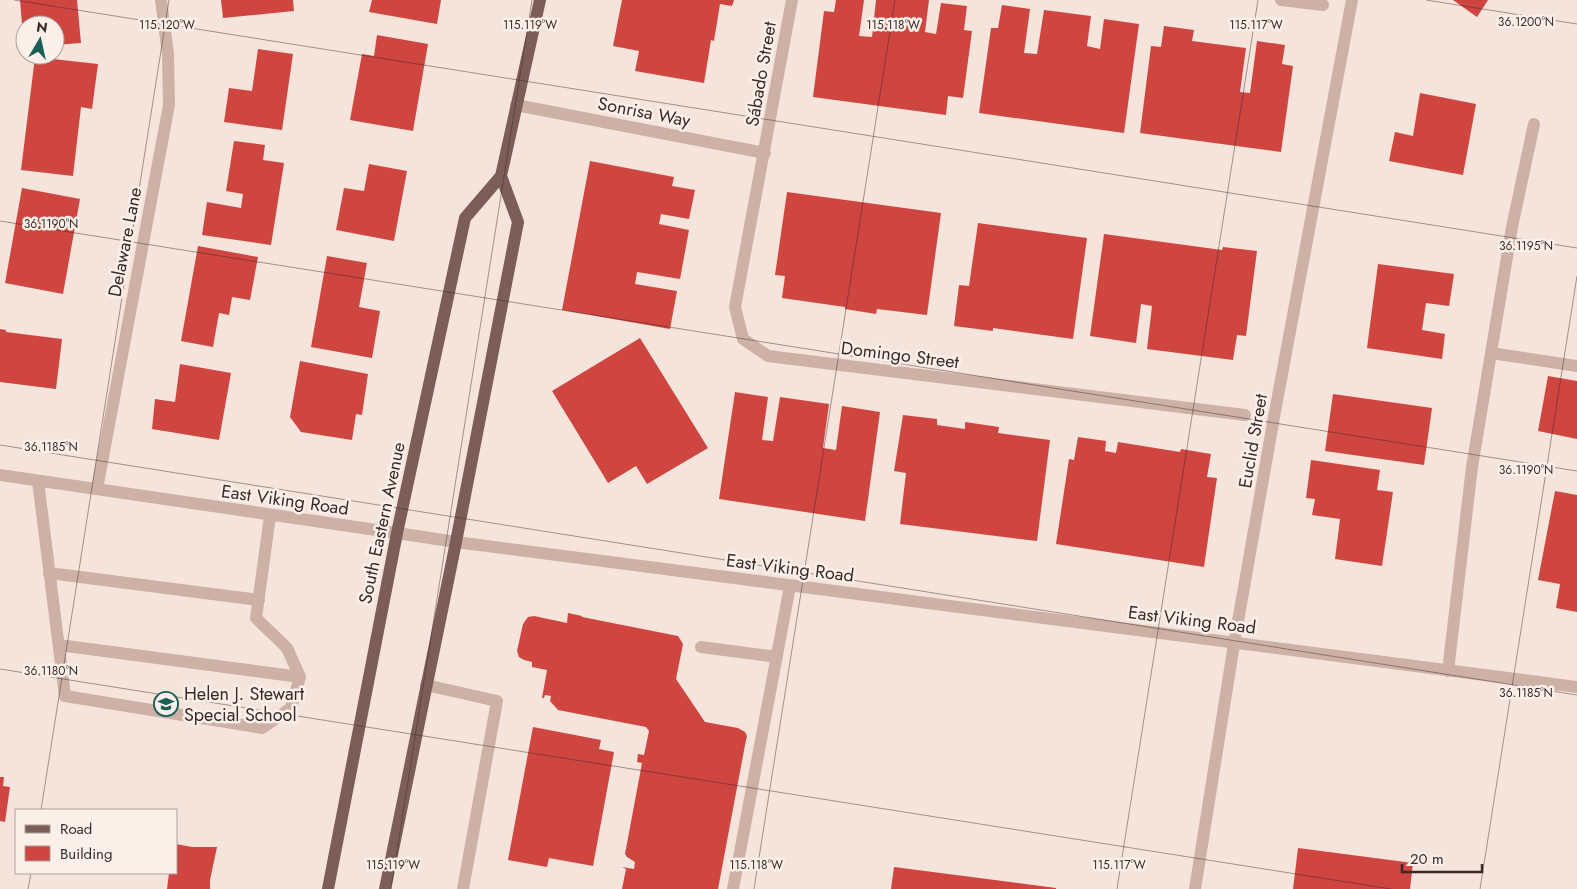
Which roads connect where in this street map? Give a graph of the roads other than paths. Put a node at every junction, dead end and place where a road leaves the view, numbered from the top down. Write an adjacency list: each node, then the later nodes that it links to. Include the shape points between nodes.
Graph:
1 (161, 0): 16 (street, Delaware Lane, via 168,54 169,105)
2 (540, 0): 7 (main road, South Eastern Avenue)
3 (792, 0): 9 (street, Sábado Street)
4 (1281, 0): 6 (street)
5 (1352, 0): 23 (street, Euclid Street)
6 (1323, 5)
7 (516, 104): 9 (street, Sonrisa Way); 10 (main road, South Eastern Avenue)
8 (1534, 124): 11 (street, via 1512,228)
9 (765, 153): 13 (street, Domingo Street, via 735,307 743,339 768,356)
10 (500, 176): 18 (main road, South Eastern Avenue, via 465,218); 19 (main road, via 518,222)
11 (1492, 353): 12 (street); 27 (street, via 1472,467)
12 (1577, 366)
13 (1245, 415)
14 (0, 475): 15 (street, East Viking Road)
15 (38, 481): 16 (street, East Viking Road); 20 (street)
16 (97, 490): 17 (street, East Viking Road)
17 (270, 516): 18 (street, East Viking Road); 22 (street)
18 (397, 534): 19 (street, East Viking Road); 31 (main road, South Eastern Avenue)
19 (456, 542): 21 (street, East Viking Road); 29 (main road)
20 (49, 573): 22 (street); 24 (street)
21 (790, 586): 23 (street, East Viking Road); 26 (street)
22 (259, 600): 28 (street, via 256,618 287,648)
23 (1234, 644): 27 (street, East Viking Road); 35 (street, Euclid Street)
24 (59, 645): 28 (street); 28 (street, via 65,696 262,728 291,708)
25 (701, 647): 26 (street)
26 (777, 657): 34 (street)
27 (1448, 671): 30 (street, East Viking Road)
28 (300, 677)
29 (426, 685): 32 (main road); 33 (street, via 497,700)
30 (1577, 687)
31 (328, 889)
32 (385, 889)
33 (463, 889)
34 (733, 889)
35 (1195, 889)

